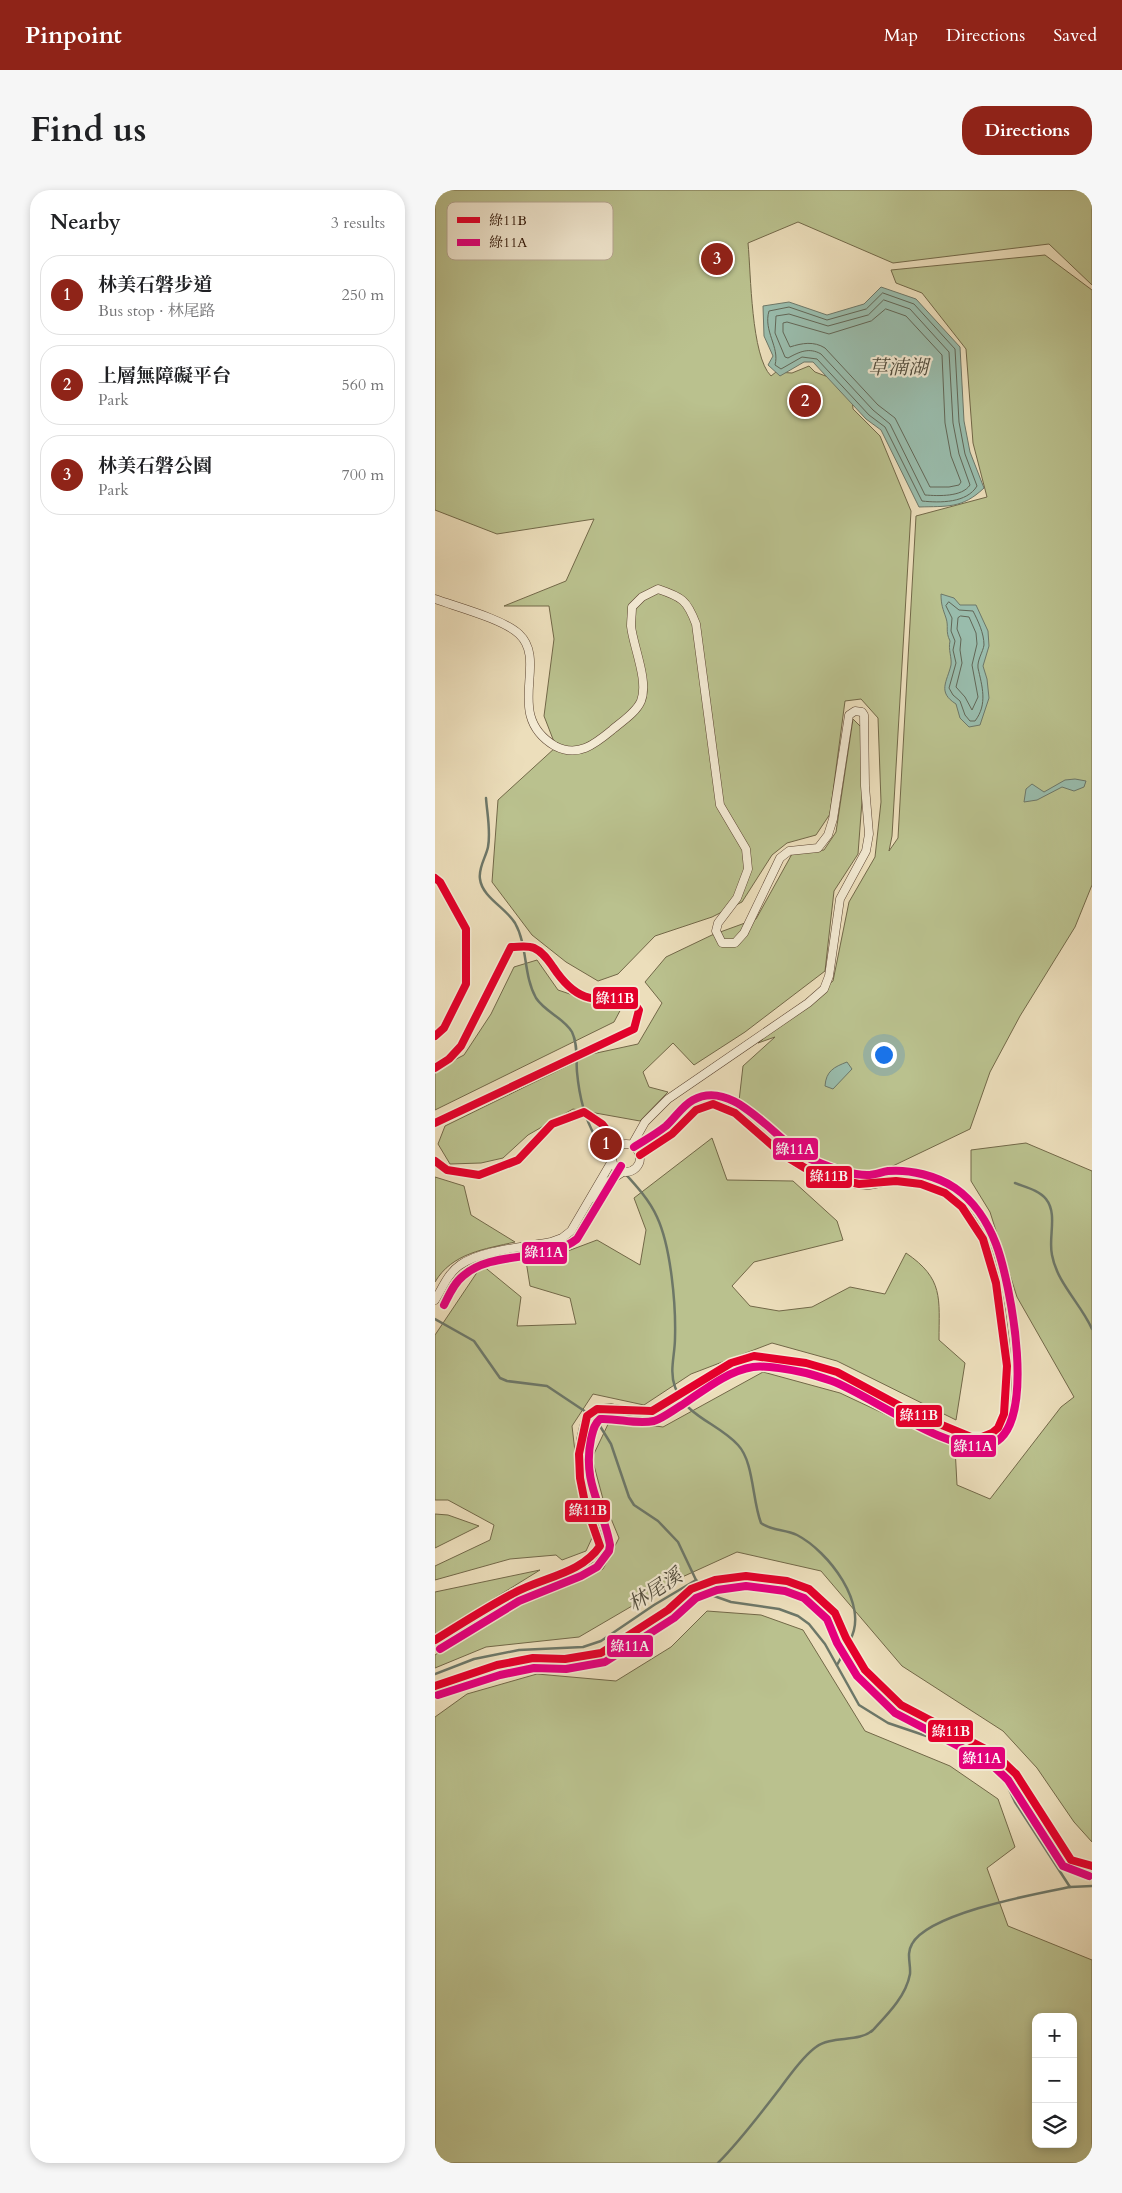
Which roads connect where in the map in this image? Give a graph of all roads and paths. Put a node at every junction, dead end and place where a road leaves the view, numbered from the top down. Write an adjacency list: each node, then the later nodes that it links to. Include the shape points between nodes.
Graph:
1 (435, 599): 2 (street, via 498,622 519,634 529,649 528,701 538,734 561,749 578,752 598,741 631,714 641,701 641,673 631,626 632,607 642,597 659,589 675,595 689,606 696,624 720,805 746,849 748,869 741,890 717,923 716,931 722,943 735,942 744,933 780,858 789,851 818,848 828,835 849,715 855,711 865,715 869,834 866,850 840,899 829,976 824,989 809,1003 668,1100 645,1122)
2 (632, 1145): 3 (street); 4 (street, via 619,1146 613,1152)
3 (640, 1155): 5 (street, via 636,1168); 8 (street, via 671,1135 696,1110 712,1104 727,1108 801,1167 830,1178 868,1185 890,1181 913,1183 952,1197 970,1218 986,1246 995,1282 1007,1355 1007,1384 998,1427 981,1438 971,1437 915,1414 837,1372 806,1362 754,1356 731,1363 652,1411 597,1410 587,1416 578,1459 579,1480 598,1532 600,1546 593,1558 515,1592)
4 (612, 1161): 5 (street); 6 (street)
5 (623, 1172): 6 (street)
6 (590, 1200): 7 (street, via 571,1231 562,1238 473,1258 458,1266)
7 (435, 1300)
8 (435, 1640)
9 (435, 1686): 10 (street, via 497,1665 533,1658 565,1659 601,1653 668,1610 691,1589 715,1580 746,1576 787,1581 809,1589 835,1613 865,1670 901,1705 995,1754 1017,1774 1071,1860)
10 (1092, 1866)

